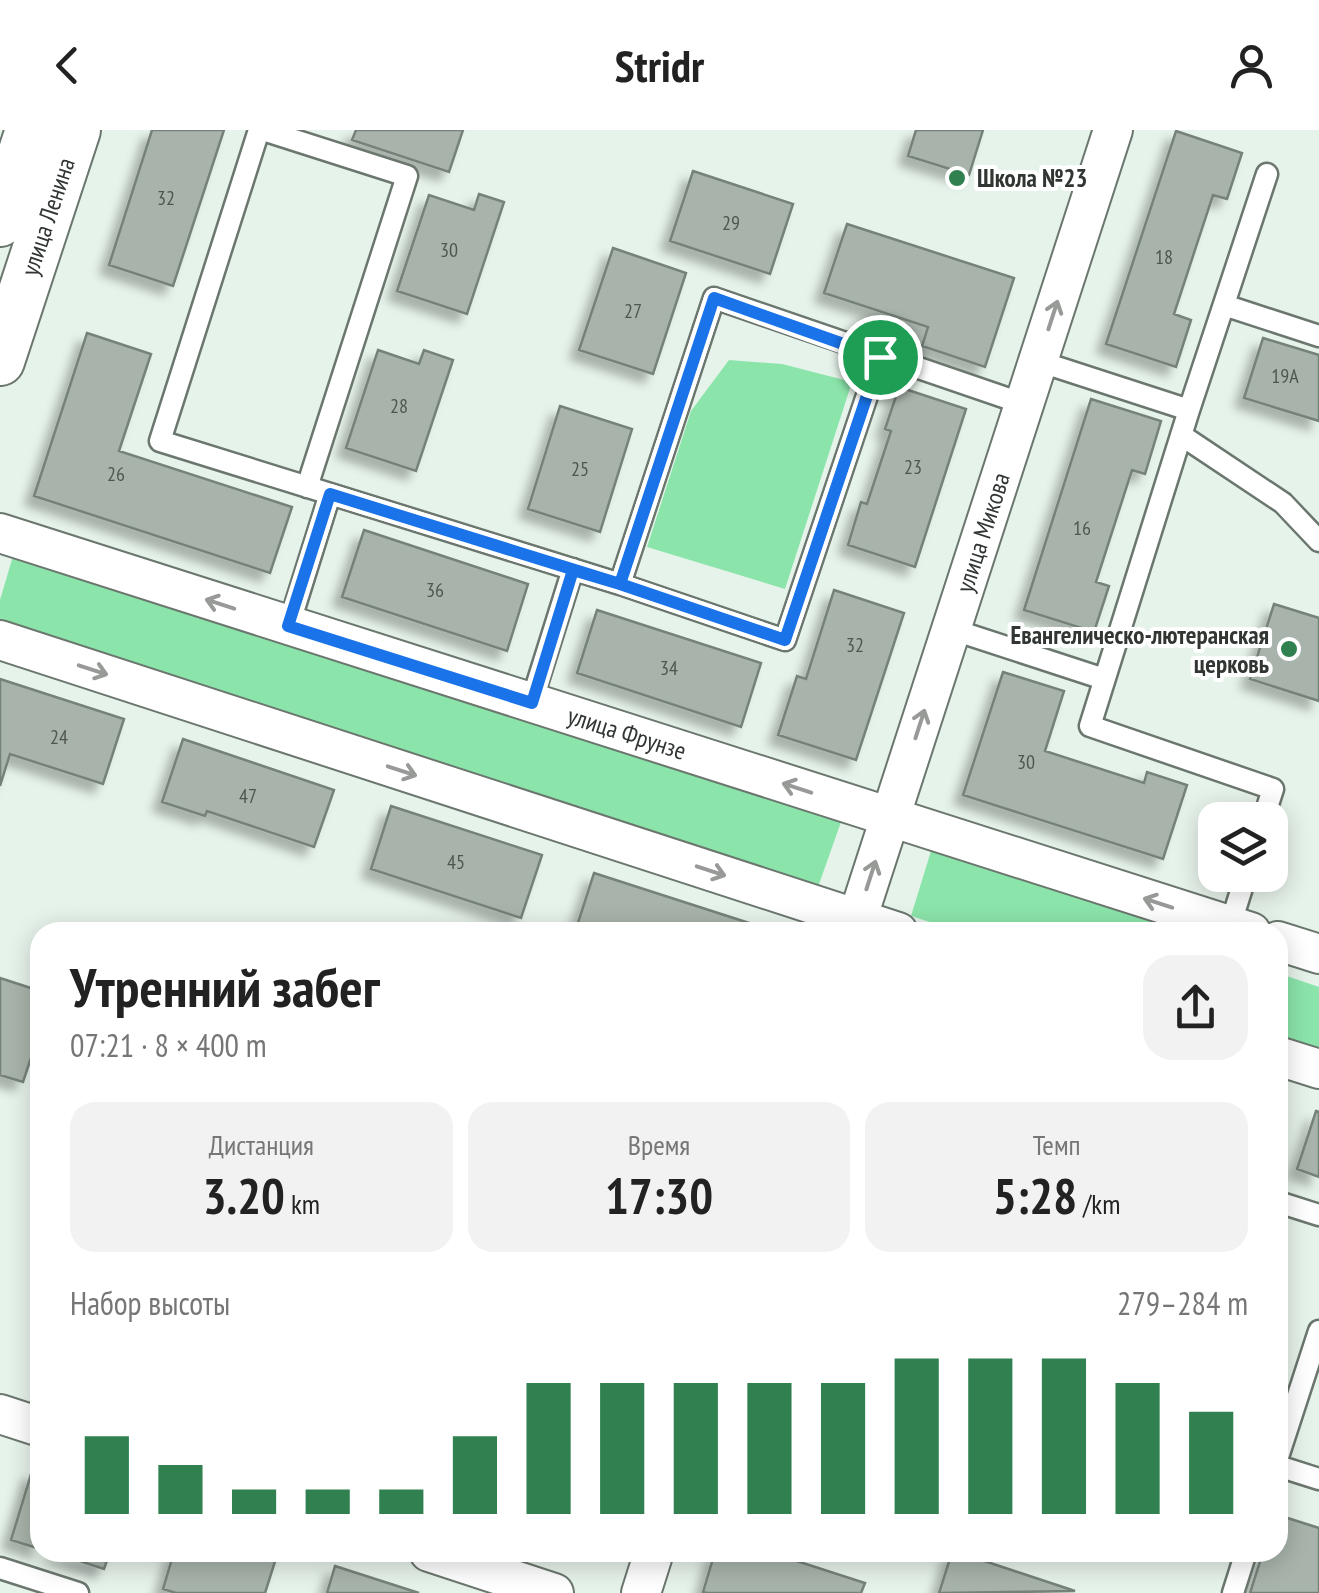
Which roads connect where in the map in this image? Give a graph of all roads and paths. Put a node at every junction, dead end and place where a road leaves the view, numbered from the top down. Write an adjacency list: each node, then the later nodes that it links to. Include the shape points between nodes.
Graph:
1 (30, 130): 6 (street, улица Ленина)
2 (76, 130): 10 (street, улица Ленина)
3 (261, 130): 15 (lane, via 160,441); 15 (lane, via 408,176)
4 (1113, 130): 11 (street, улица Микова, one-way to 4)
5 (1267, 174): 7 (lane)
6 (0, 222)
7 (1224, 304): 8 (lane); 13 (lane)
8 (1319, 336)
9 (880, 357): 12 (lane); 20 (lane, via 785,640); 20 (lane, via 714,298)
10 (0, 361)
11 (1038, 361): 12 (street, улица Микова); 13 (lane)
12 (1024, 404): 22 (street, улица Микова)
13 (1189, 410): 14 (lane)
14 (1181, 434): 18 (lane, via 1282,503); 24 (lane)
15 (306, 486): 16 (lane)
16 (330, 494): 19 (lane); 21 (lane)
17 (0, 533): 21 (street, улица Фрунзе, one-way to 17)
18 (1319, 541)
19 (573, 570): 20 (lane); 25 (lane)
20 (620, 584)
21 (288, 626): 25 (street, улица Фрунзе)
22 (951, 629): 24 (lane); 27 (street, улица Микова, one-way to 22)
23 (0, 640): 29 (street, one-way to 29)
24 (1104, 679): 26 (lane, via 1090,726 1273,788)
25 (532, 703): 27 (street, улица Фрунзе, one-way to 25)
26 (1269, 802)
27 (890, 817): 30 (street, улица Микова, one-way to 27); 31 (street, улица Фрунзе, one-way to 27)
28 (1244, 892): 32 (lane)
29 (843, 922)
30 (856, 922)
31 (1218, 922)
32 (1241, 922)
33 (1288, 944): 34 (street)
34 (1319, 954)
35 (1288, 1059): 36 (street)
36 (1319, 1069)
37 (1288, 1205): 38 (lane)
38 (1319, 1215)
39 (1319, 1331): 42 (lane)
40 (0, 1414): 41 (street)
41 (30, 1424)
42 (1288, 1426)
43 (1288, 1469): 44 (lane)
44 (1319, 1479)
45 (445, 1562): 49 (street)
46 (651, 1562): 52 (street)
47 (1243, 1562): 53 (lane)
48 (0, 1568): 50 (lane)
49 (480, 1582): 51 (street)
50 (78, 1593)
51 (554, 1593)
52 (641, 1593)
53 (1233, 1593)

